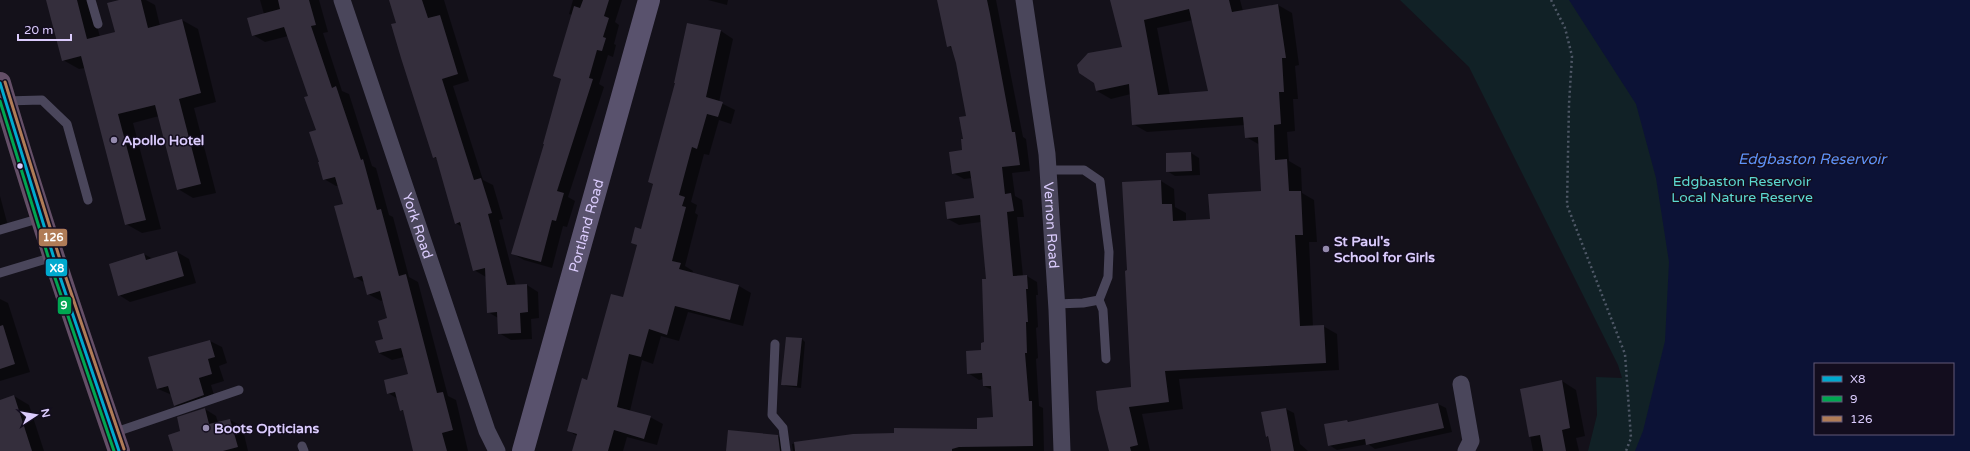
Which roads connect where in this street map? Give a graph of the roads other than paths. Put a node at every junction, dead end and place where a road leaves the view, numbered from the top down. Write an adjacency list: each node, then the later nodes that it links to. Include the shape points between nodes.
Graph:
1 (91, 0): 5 (lane)
2 (342, 0): 20 (street, York Road, via 487,431)
3 (648, 0): 21 (main road, Portland Road)
4 (1024, 0): 7 (street, Vernon Road)
5 (98, 24)
6 (3, 92): 8 (lane, via 42,100 67,124); 9 (highway)
7 (1048, 170): 13 (lane, via 1084,170 1100,181 1109,252 1108,276); 14 (street, Vernon Road)
8 (88, 200)
9 (40, 218): 10 (lane); 11 (highway)
10 (0, 230)
11 (53, 257): 12 (lane); 19 (highway)
12 (0, 273)
13 (1099, 300): 14 (lane); 16 (lane, via 1103,310)
14 (1056, 304): 23 (street, Vernon Road)
15 (775, 344): 22 (lane, via 772,415 783,428)
16 (1106, 359)
17 (1461, 384): 24 (street, via 1471,441)
18 (239, 390): 19 (lane)
19 (116, 442)
20 (496, 451)
21 (523, 451)
22 (786, 451)
23 (1062, 451)
24 (1466, 451)

